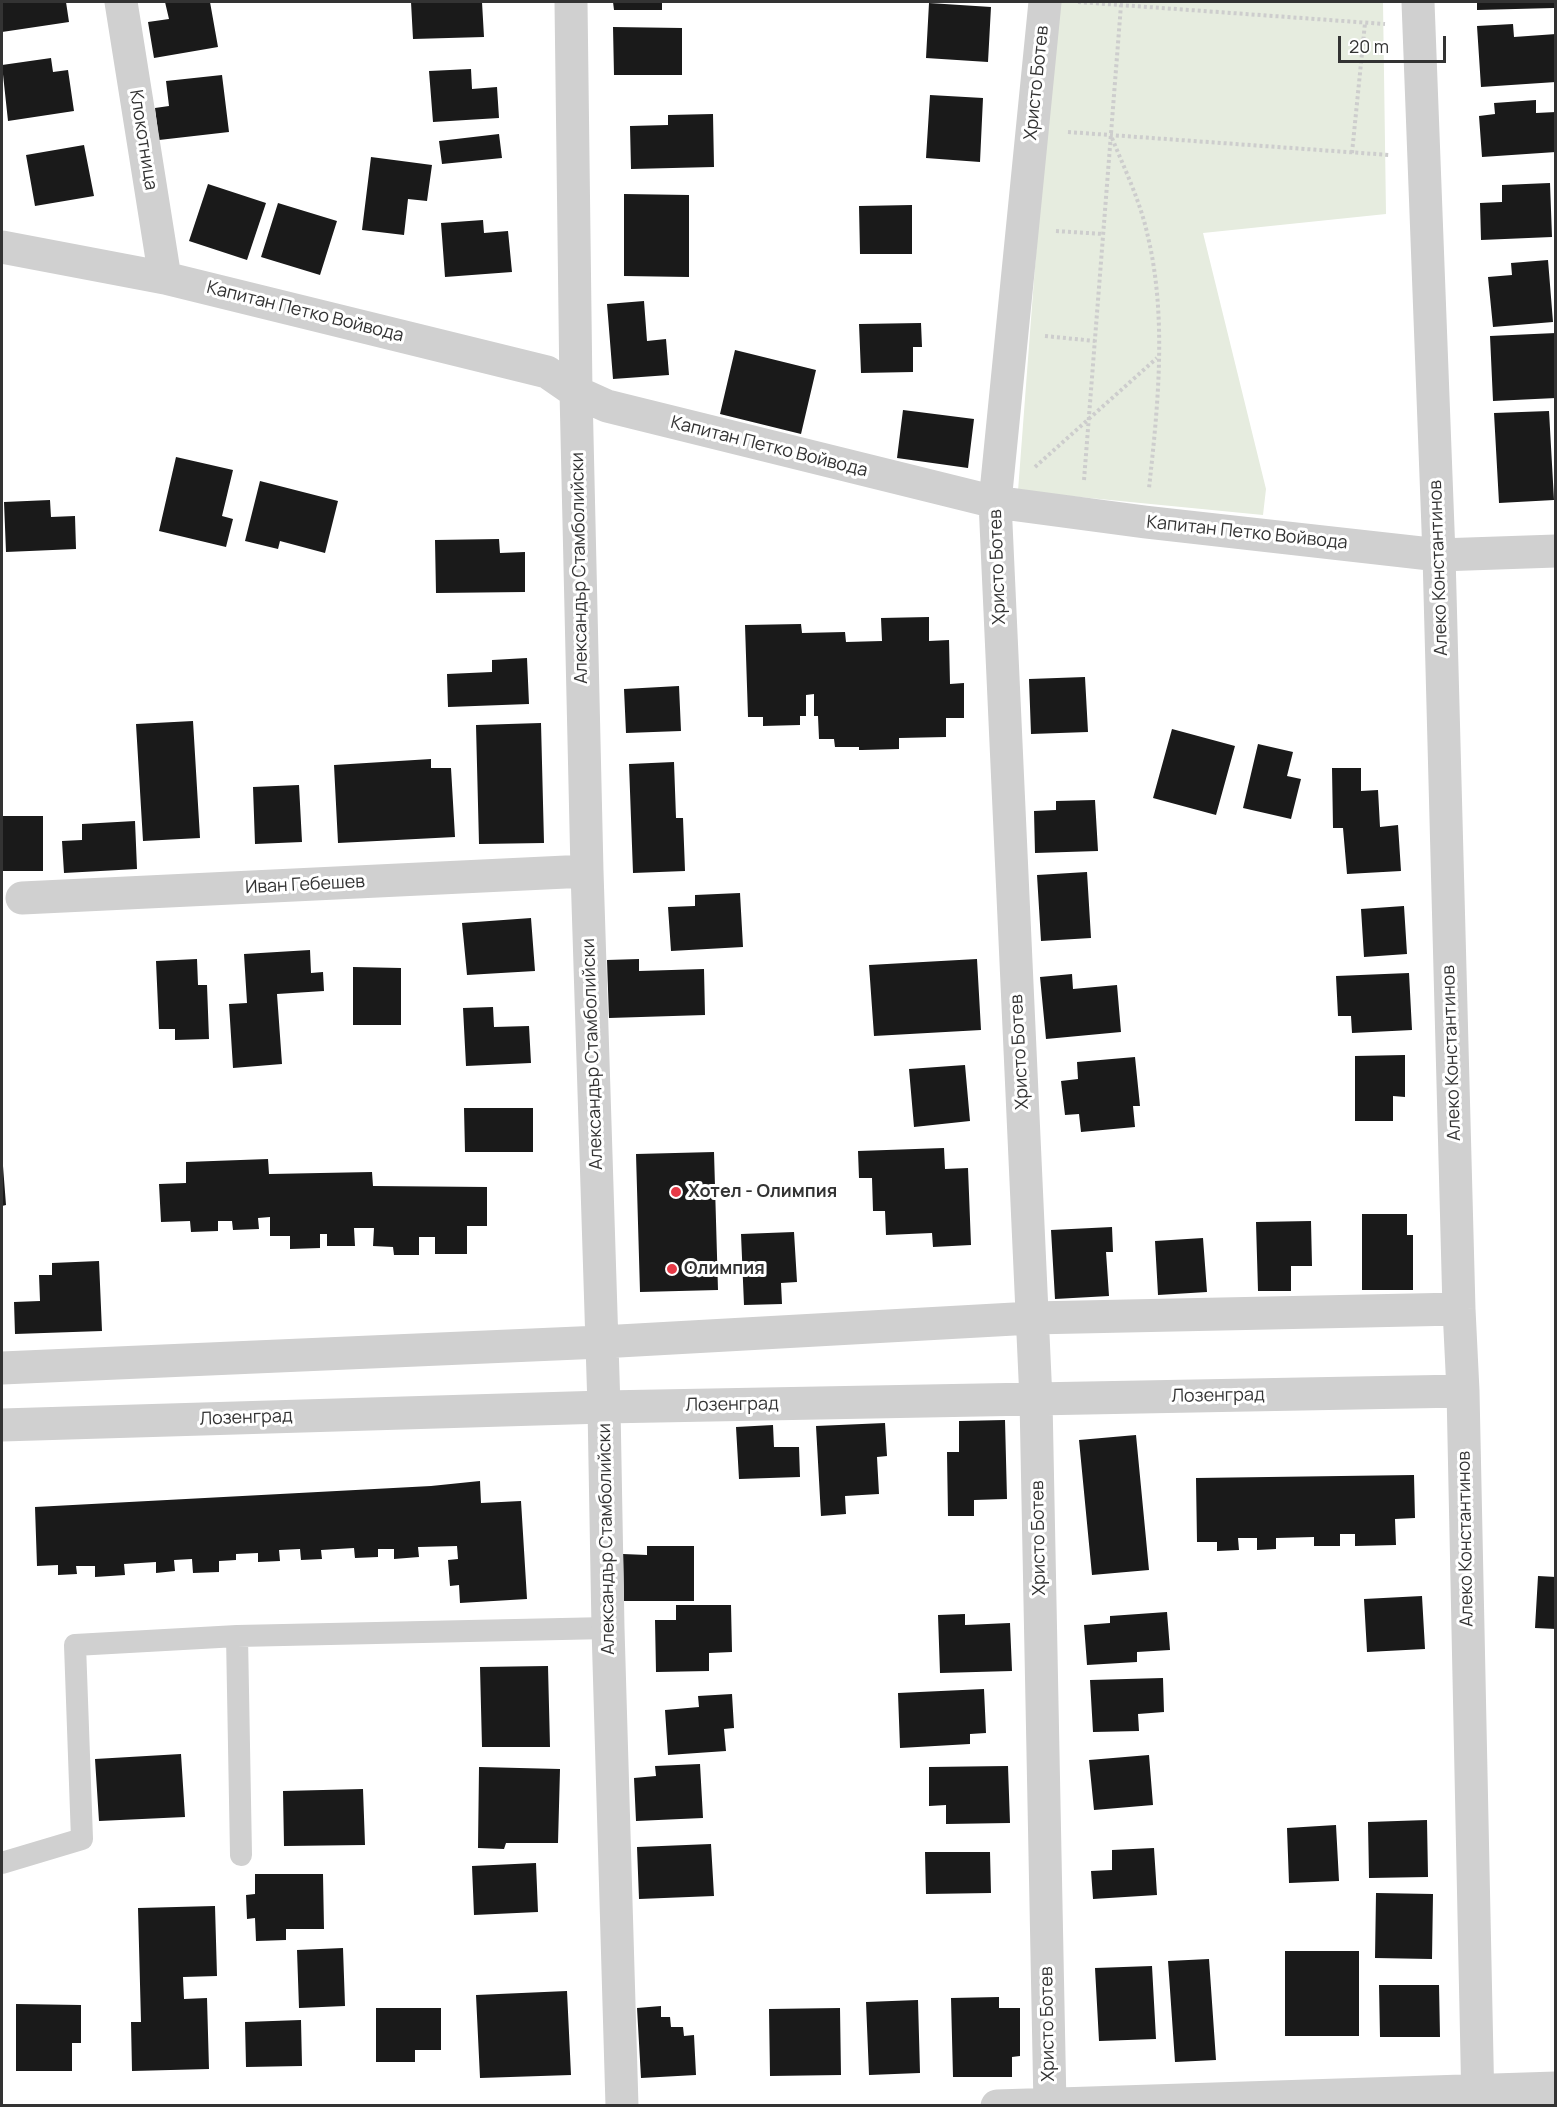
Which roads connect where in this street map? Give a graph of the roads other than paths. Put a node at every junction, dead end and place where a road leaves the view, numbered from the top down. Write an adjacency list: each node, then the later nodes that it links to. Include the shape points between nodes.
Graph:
1 (121, 2): 6 (street, Клокотница)
2 (572, 2): 7 (street, Александър Стамболийски)
3 (1045, 2): 8 (street, Христо Ботев)
4 (1418, 14): 10 (street, Алеко Константинов)
5 (2, 247): 6 (street, Капитан Петко Войвода)
6 (165, 278): 7 (street, Капитан Петко Войвода, via 547,372)
7 (576, 392): 8 (street, Капитан Петко Войвода, via 607,406); 11 (street, Александър Стамболийски)
8 (995, 502): 10 (street, Капитан Петко Войвода); 14 (street, Христо Ботев)
9 (1556, 551): 10 (street, Капитан Петко Войвода)
10 (1439, 555): 13 (street, Алеко Константинов)
11 (587, 871): 12 (street, Иван Гебешев); 15 (street, Александър Стамболийски)
12 (22, 898)
13 (1459, 1309): 14 (street); 17 (street, Алеко Константинов)
14 (1032, 1318): 15 (street); 18 (street, Христо Ботев)
15 (601, 1342): 16 (street); 19 (street, Александър Стамболийски)
16 (2, 1368)
17 (1463, 1391): 18 (street, Лозенград); 26 (street, Алеко Константинов)
18 (1036, 1400): 19 (street, Лозенград); 27 (street, Христо Ботев)
19 (604, 1407): 20 (street, Лозенград); 21 (street, Александър Стамболийски)
20 (2, 1425)
21 (608, 1628): 22 (lane); 28 (street, Александър Стамболийски)
22 (237, 1636): 23 (lane); 24 (lane, via 75,1645 82,1839)
23 (242, 1855)
24 (2, 1863)
25 (1556, 2088): 26 (street)
26 (1478, 2097): 27 (street)
27 (1050, 2105): 29 (street)
28 (622, 2106)
29 (997, 2106)

